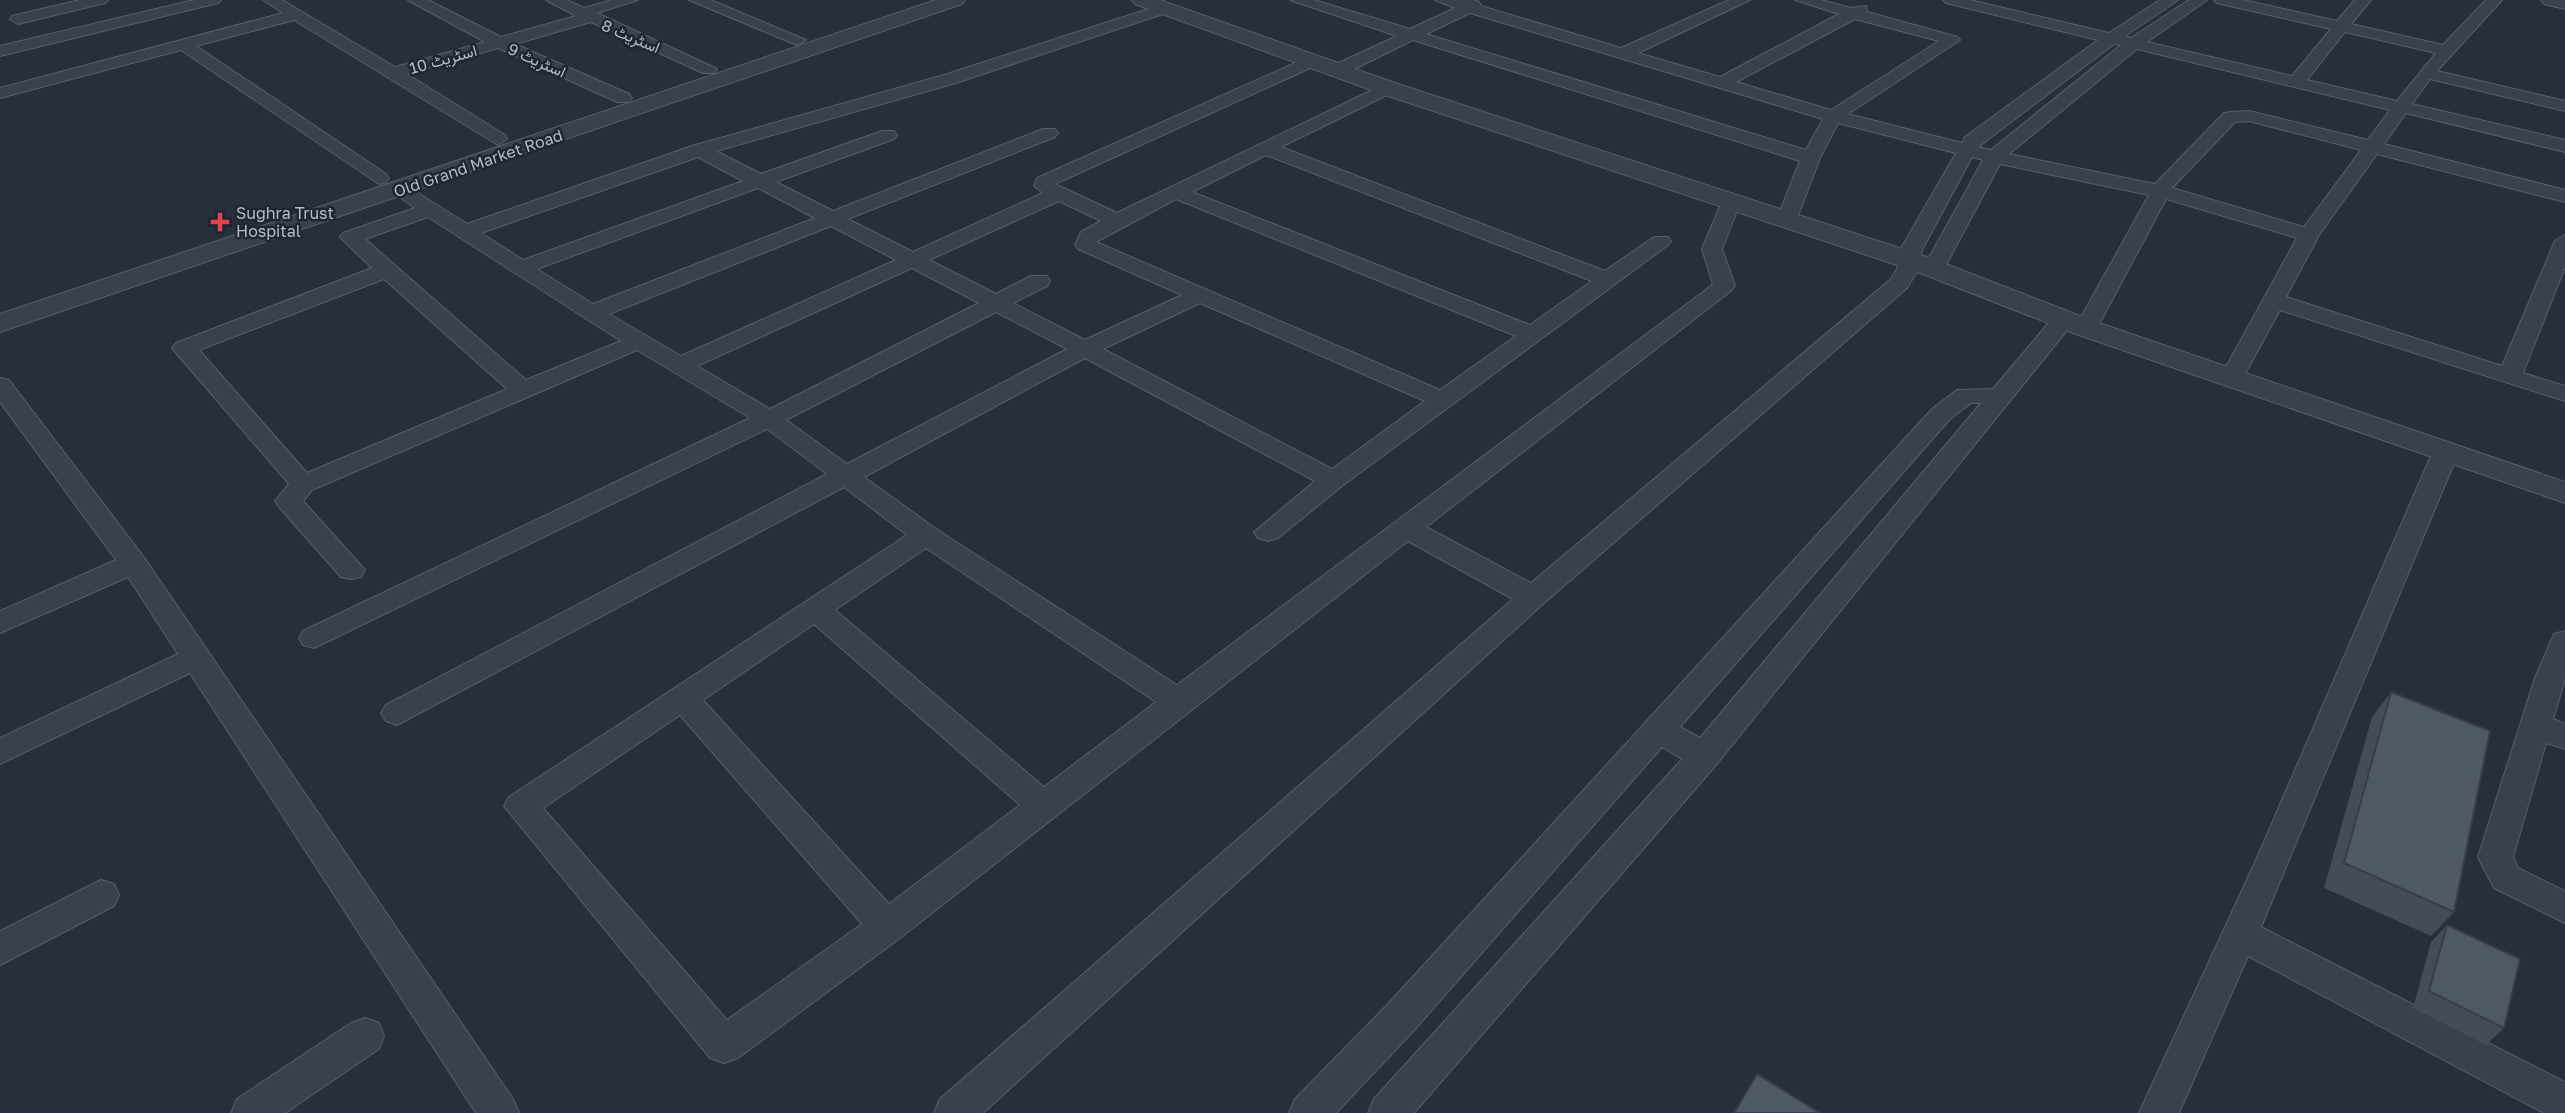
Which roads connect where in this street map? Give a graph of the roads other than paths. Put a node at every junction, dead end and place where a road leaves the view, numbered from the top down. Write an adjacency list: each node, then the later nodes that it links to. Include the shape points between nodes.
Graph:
1 (100, 0): 29 (street)
2 (213, 0): 37 (street)
3 (271, 0): 27 (street, اسٹریٹ 10)
4 (416, 0): 34 (street, اسٹریٹ 9)
5 (554, 0): 28 (street, اسٹریٹ 8)
6 (630, 0): 28 (street, اسٹریٹ 10)
7 (696, 0): 33 (street)
8 (918, 0): 33 (street, Old Grand Market Road)
9 (955, 0): 64 (street, Old Grand Market Road)
10 (1298, 0): 31 (street)
11 (1443, 0): 25 (street)
12 (1485, 0): 25 (street)
13 (1742, 0): 39 (street)
14 (1803, 0): 26 (street)
15 (1876, 0): 26 (street)
16 (1951, 0): 32 (street)
17 (2170, 0): 32 (street)
18 (2199, 0): 35 (street)
19 (2222, 0): 30 (street)
20 (2363, 0): 30 (street)
21 (2494, 0): 38 (street)
22 (2551, 0): 23 (street)
23 (2565, 3)
24 (1153, 5): 40 (street); 59 (street, via 950,79)
25 (1468, 8): 31 (street); 39 (street)
26 (1855, 13): 46 (street); 52 (street, via 1952,40)
27 (295, 15): 36 (street); 43 (street, اسٹریٹ 10)
28 (584, 16): 34 (street, اسٹریٹ 10); 41 (street, اسٹریٹ 8)
29 (18, 19)
30 (2341, 27): 38 (street); 45 (street)
31 (1410, 34): 42 (street); 62 (street)
32 (2110, 39): 35 (street); 60 (street, via 1984,131)
33 (798, 40): 41 (street, Old Grand Market Road)
34 (499, 43): 43 (street, اسٹریٹ 10); 49 (street, اسٹریٹ 9)
35 (2133, 44): 45 (street); 61 (street)
36 (184, 45): 48 (street); 64 (street)
37 (0, 51)
38 (2449, 51): 44 (street)
39 (1621, 54): 46 (street)
40 (1311, 61): 42 (street); 67 (street, via 1047,179 1044,186)
41 (709, 69): 49 (street, Old Grand Market Road)
42 (1338, 70): 47 (street)
43 (393, 73): 55 (street)
44 (2426, 73): 50 (street); 51 (street)
45 (2297, 80): 51 (street)
46 (1719, 83): 52 (street)
47 (1387, 88): 58 (street); 69 (street)
48 (0, 93)
49 (623, 98): 55 (street, Old Grand Market Road)
50 (2565, 105)
51 (2402, 106): 56 (street); 57 (street)
52 (1833, 116): 60 (street); 62 (street)
53 (1049, 133): 71 (street)
54 (888, 135): 63 (street)
55 (498, 139): 64 (street, Old Grand Market Road)
56 (2372, 146): 65 (street, via 2249,116 2230,117); 68 (street); 75 (street)
57 (2565, 146)
58 (1266, 148): 66 (street); 83 (street)
59 (699, 150): 63 (street); 74 (street)
60 (1967, 150): 61 (street); 79 (street)
61 (1994, 157): 65 (street); 79 (street, via 1938,260)
62 (1811, 158): 73 (street)
63 (760, 181): 71 (street); 80 (street)
64 (389, 184): 70 (street); 86 (street, Old Grand Market Road); 89 (street, Old Grand Market Road)
65 (2160, 191): 75 (street); 90 (street)
66 (1175, 192): 72 (street); 91 (street)
67 (1058, 194): 72 (street); 78 (street)
68 (2565, 196)
69 (1730, 203): 73 (street); 108 (street, via 1712,249 1724,285)
70 (433, 209): 74 (street); 81 (street, via 349,237)
71 (833, 220): 78 (street); 88 (street)
72 (1117, 221): 84 (street, via 1088,236 1086,245)
73 (1786, 221): 79 (street)
74 (467, 231): 80 (street)
75 (2309, 235): 85 (street)
76 (1661, 241): 83 (street)
77 (2565, 241): 96 (street)
78 (908, 259): 87 (street); 94 (street)
79 (1913, 264): 90 (street); 113 (street, via 1899,283)
80 (522, 267): 88 (street)
81 (387, 270): 98 (street); 106 (street, via 184,348)
82 (1040, 281): 87 (street)
83 (1608, 281): 91 (street)
84 (1202, 294): 93 (street); 101 (street)
85 (2272, 300): 95 (street); 96 (street)
86 (0, 303)
87 (993, 304): 93 (street); 102 (street)
88 (591, 313): 92 (street)
89 (0, 323)
90 (2075, 324): 95 (street); 100 (street)
91 (1534, 335): 101 (street)
92 (640, 341): 94 (street); 98 (street)
93 (1085, 349): 104 (street); 105 (street)
94 (681, 365): 102 (street)
95 (2233, 376): 103 (street)
96 (2510, 376): 99 (street)
97 (0, 385): 111 (street)
98 (523, 390): 106 (street)
99 (2565, 394)
100 (1999, 397): 122 (street, via 1966,395 1941,414); 125 (street)
101 (1445, 401): 105 (street)
102 (769, 419): 104 (street); 116 (street)
103 (2446, 451): 107 (street); 130 (street)
104 (848, 475): 110 (street); 121 (street)
105 (1333, 480): 109 (street)
106 (303, 484): 112 (street, via 288,501)
107 (2565, 493)
108 (1406, 528): 113 (street); 120 (street)
109 (1268, 531)
110 (926, 535): 114 (street); 120 (street)
111 (133, 563): 115 (street); 118 (street)
112 (351, 570)
113 (1533, 597): 136 (street)
114 (815, 609): 119 (street); 126 (street)
115 (0, 623)
116 (314, 638)
117 (2565, 641): 123 (street)
118 (197, 657): 124 (street); 135 (street)
119 (683, 698): 129 (street); 129 (street, via 521,806 724,1045)
120 (1178, 701): 126 (street)
121 (397, 713)
122 (1659, 730): 125 (street); 137 (street)
123 (2550, 731): 128 (street, via 2495,857 2506,877)
124 (0, 752)
125 (1704, 756): 138 (street)
126 (1043, 806): 129 (street)
127 (101, 895): 131 (street)
128 (2565, 908)
129 (887, 927)
130 (2240, 934): 133 (street); 139 (street)
131 (0, 949)
132 (365, 1036): 134 (street)
133 (2565, 1103)
134 (251, 1113)
135 (499, 1113)
136 (954, 1113)
137 (1309, 1113)
138 (1388, 1113)
139 (2159, 1113)

